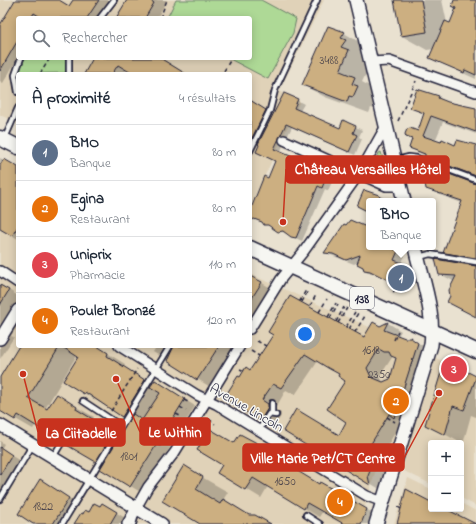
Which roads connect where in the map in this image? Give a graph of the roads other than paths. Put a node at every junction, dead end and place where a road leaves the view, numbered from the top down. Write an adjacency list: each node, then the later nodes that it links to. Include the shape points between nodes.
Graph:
1 (114, 0): 4 (lane)
2 (317, 0): 16 (lane)
3 (356, 0): 7 (main road)
4 (102, 16)
5 (20, 60): 8 (lane)
6 (71, 60): 9 (lane)
7 (371, 62): 10 (street, via 389,61); 12 (main road)
8 (16, 72)
9 (69, 72)
10 (476, 92)
11 (16, 112): 13 (lane)
12 (392, 124): 17 (main road); 18 (street)
13 (2, 139): 15 (main road)
14 (284, 140): 18 (street)
15 (16, 145)
16 (252, 147)
17 (395, 160): 19 (lane, via 417,158); 20 (main road)
18 (359, 174): 20 (street, via 389,186); 25 (street)
19 (476, 180)
20 (401, 186): 21 (main road)
21 (403, 198)
22 (252, 249): 25 (main road, 138)
23 (416, 252): 24 (lane); 30 (main road)
24 (476, 262)
25 (291, 266): 29 (street); 30 (main road, 138)
26 (0, 271): 27 (street)
27 (16, 281)
28 (16, 313): 31 (street)
29 (252, 326)
30 (432, 330): 35 (main road, 138); 48 (main road, via 430,349)
31 (0, 340)
32 (122, 348): 36 (street, Avenue Lincoln)
33 (169, 348): 36 (lane)
34 (239, 348): 37 (street)
35 (476, 351)
36 (156, 369): 37 (street, Avenue Lincoln); 41 (lane)
37 (206, 399): 42 (street, Avenue Lincoln); 49 (street, via 175,452 148,487)
38 (83, 401): 41 (lane)
39 (272, 403): 42 (lane, via 274,414 268,415)
40 (0, 424): 44 (street)
41 (121, 426): 46 (lane)
42 (259, 430): 48 (street, Avenue Lincoln, via 367,496)
43 (62, 442): 45 (lane)
44 (33, 445): 45 (street); 47 (lane)
45 (53, 458): 46 (street)
46 (89, 479): 49 (street); 51 (lane)
47 (0, 499)
48 (383, 502): 56 (main road)
49 (136, 508): 52 (street); 53 (lane); 54 (street)
50 (306, 515): 55 (lane)
51 (62, 524)
52 (127, 524)
53 (133, 524)
54 (162, 524)
55 (320, 524)
56 (376, 524)

